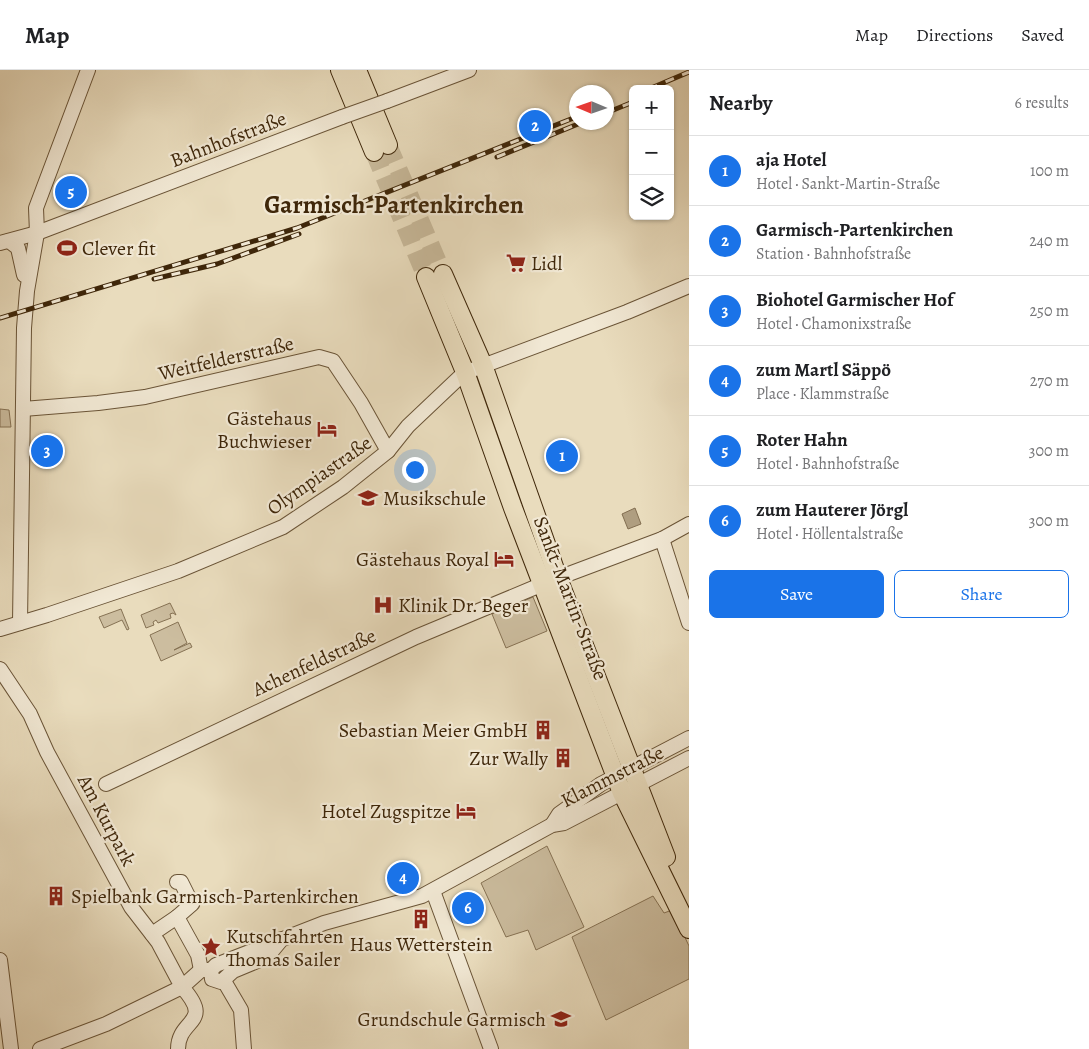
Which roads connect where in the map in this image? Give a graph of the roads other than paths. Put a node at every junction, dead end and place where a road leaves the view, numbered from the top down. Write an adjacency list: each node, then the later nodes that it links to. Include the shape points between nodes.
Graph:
1 (88, 70): 5 (street, via 40,193 35,216)
2 (340, 70): 3 (main road, via 381,148)
3 (358, 70)
4 (469, 70): 5 (street, Bahnhofstraße, bridge)
5 (36, 233): 6 (street, Bahnhofstraße); 10 (street)
6 (5, 242): 10 (street, via 18,248)
7 (443, 274): 11 (main road, Sankt-Martin-Straße)
8 (426, 277): 12 (main road, Sankt-Martin-Straße)
9 (689, 286): 11 (street, Olympiastraße)
10 (26, 291): 13 (street)
11 (483, 365): 12 (street, Olympiastraße); 17 (main road, Sankt-Martin-Straße)
12 (465, 372): 14 (street, Olympiastraße, via 428,405); 17 (main road, Sankt-Martin-Straße, via 513,508)
13 (23, 409): 14 (street, Weitfelderstraße, via 145,397 319,357 333,361); 18 (street)
14 (388, 451): 18 (street, Olympiastraße, via 343,487 283,527 220,556)
15 (689, 524): 16 (street, Achenfeldstraße)
16 (662, 539): 17 (street, Achenfeldstraße); 19 (street)
17 (551, 581): 24 (main road, Sankt-Martin-Straße); 25 (street, Achenfeldstraße, via 416,637)
18 (20, 623): 20 (street, Olympiastraße)
19 (689, 623)
20 (0, 629)
21 (0, 669): 31 (street, Am Kurpark, via 30,714 47,752 131,907)
22 (689, 738): 24 (street, Klammstraße)
23 (689, 758): 24 (street, Klammstraße)
24 (627, 781): 27 (street, Klammstraße, via 601,784 559,814 552,826); 28 (main road, Sankt-Martin-Straße); 30 (main road, Sankt-Martin-Straße)
25 (106, 784)
26 (178, 882): 29 (street, via 181,882 192,904)
27 (433, 891): 32 (street, Klammstraße, via 324,923); 41 (street)
28 (689, 902)
29 (177, 917): 31 (street); 34 (street)
30 (689, 929)
31 (152, 934): 36 (street, Am Kurpark, via 176,972)
32 (282, 939): 34 (street, Klammstraße); 35 (street, Klammstraße, via 267,956 233,970)
33 (0, 960): 38 (street)
34 (206, 970): 35 (street, via 214,980); 36 (street)
35 (224, 980): 40 (street, via 241,1010)
36 (179, 988): 37 (street, Am Kurpark, via 190,995 197,1009 196,1016); 39 (street, via 106,1024)
37 (172, 1047)
38 (11, 1049)
39 (40, 1049)
40 (244, 1049)
41 (491, 1049)

